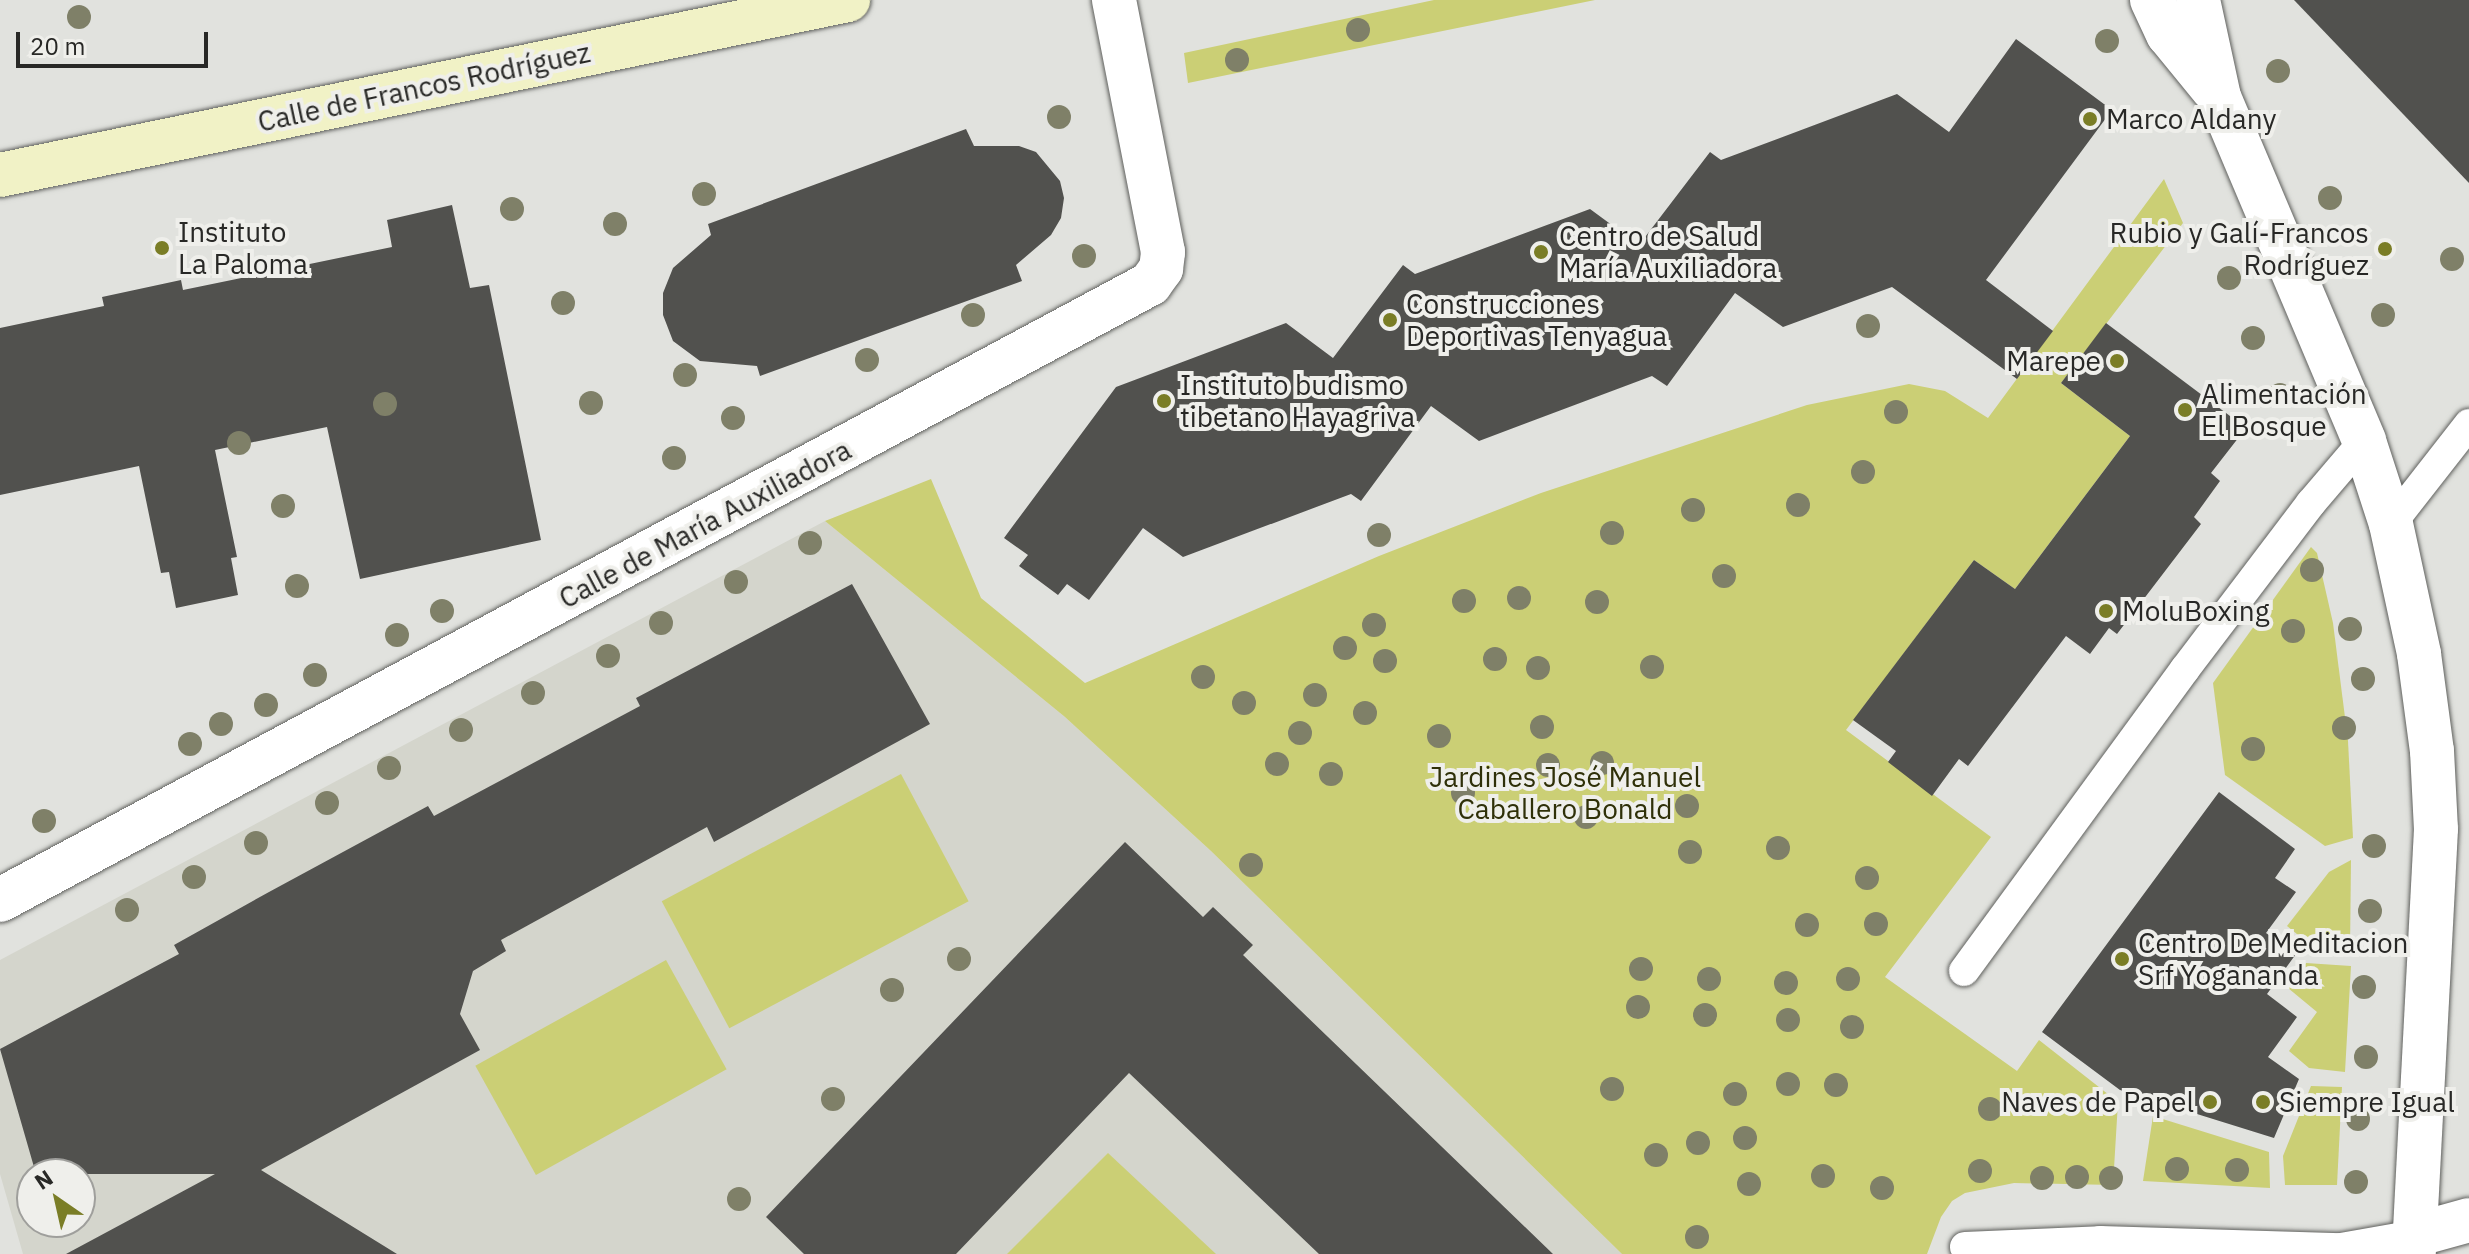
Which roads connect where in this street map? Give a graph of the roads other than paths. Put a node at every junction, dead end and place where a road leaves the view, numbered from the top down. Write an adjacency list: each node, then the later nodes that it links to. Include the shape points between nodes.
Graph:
1 (848, 0): 5 (street, Calle de Francos Rodríguez)
2 (1114, 0): 11 (street, Calle de María Auxiliadora, via 1163,252 1161,269 1150,284)
3 (2152, 0): 6 (street, via 2168,34)
4 (2198, 0): 6 (street)
5 (768, 8): 7 (street, Calle de Francos Rodríguez)
6 (2219, 97): 9 (street)
7 (0, 175)
8 (2469, 424): 10 (lane)
9 (2364, 441): 10 (street); 12 (lane, via 2203,645)
10 (2391, 524): 14 (street, via 2419,654 2436,829)
11 (0, 900)
12 (1964, 971)
13 (2469, 1220): 14 (street)
14 (2414, 1245): 15 (lane, via 2100,1241)
15 (1965, 1247)

